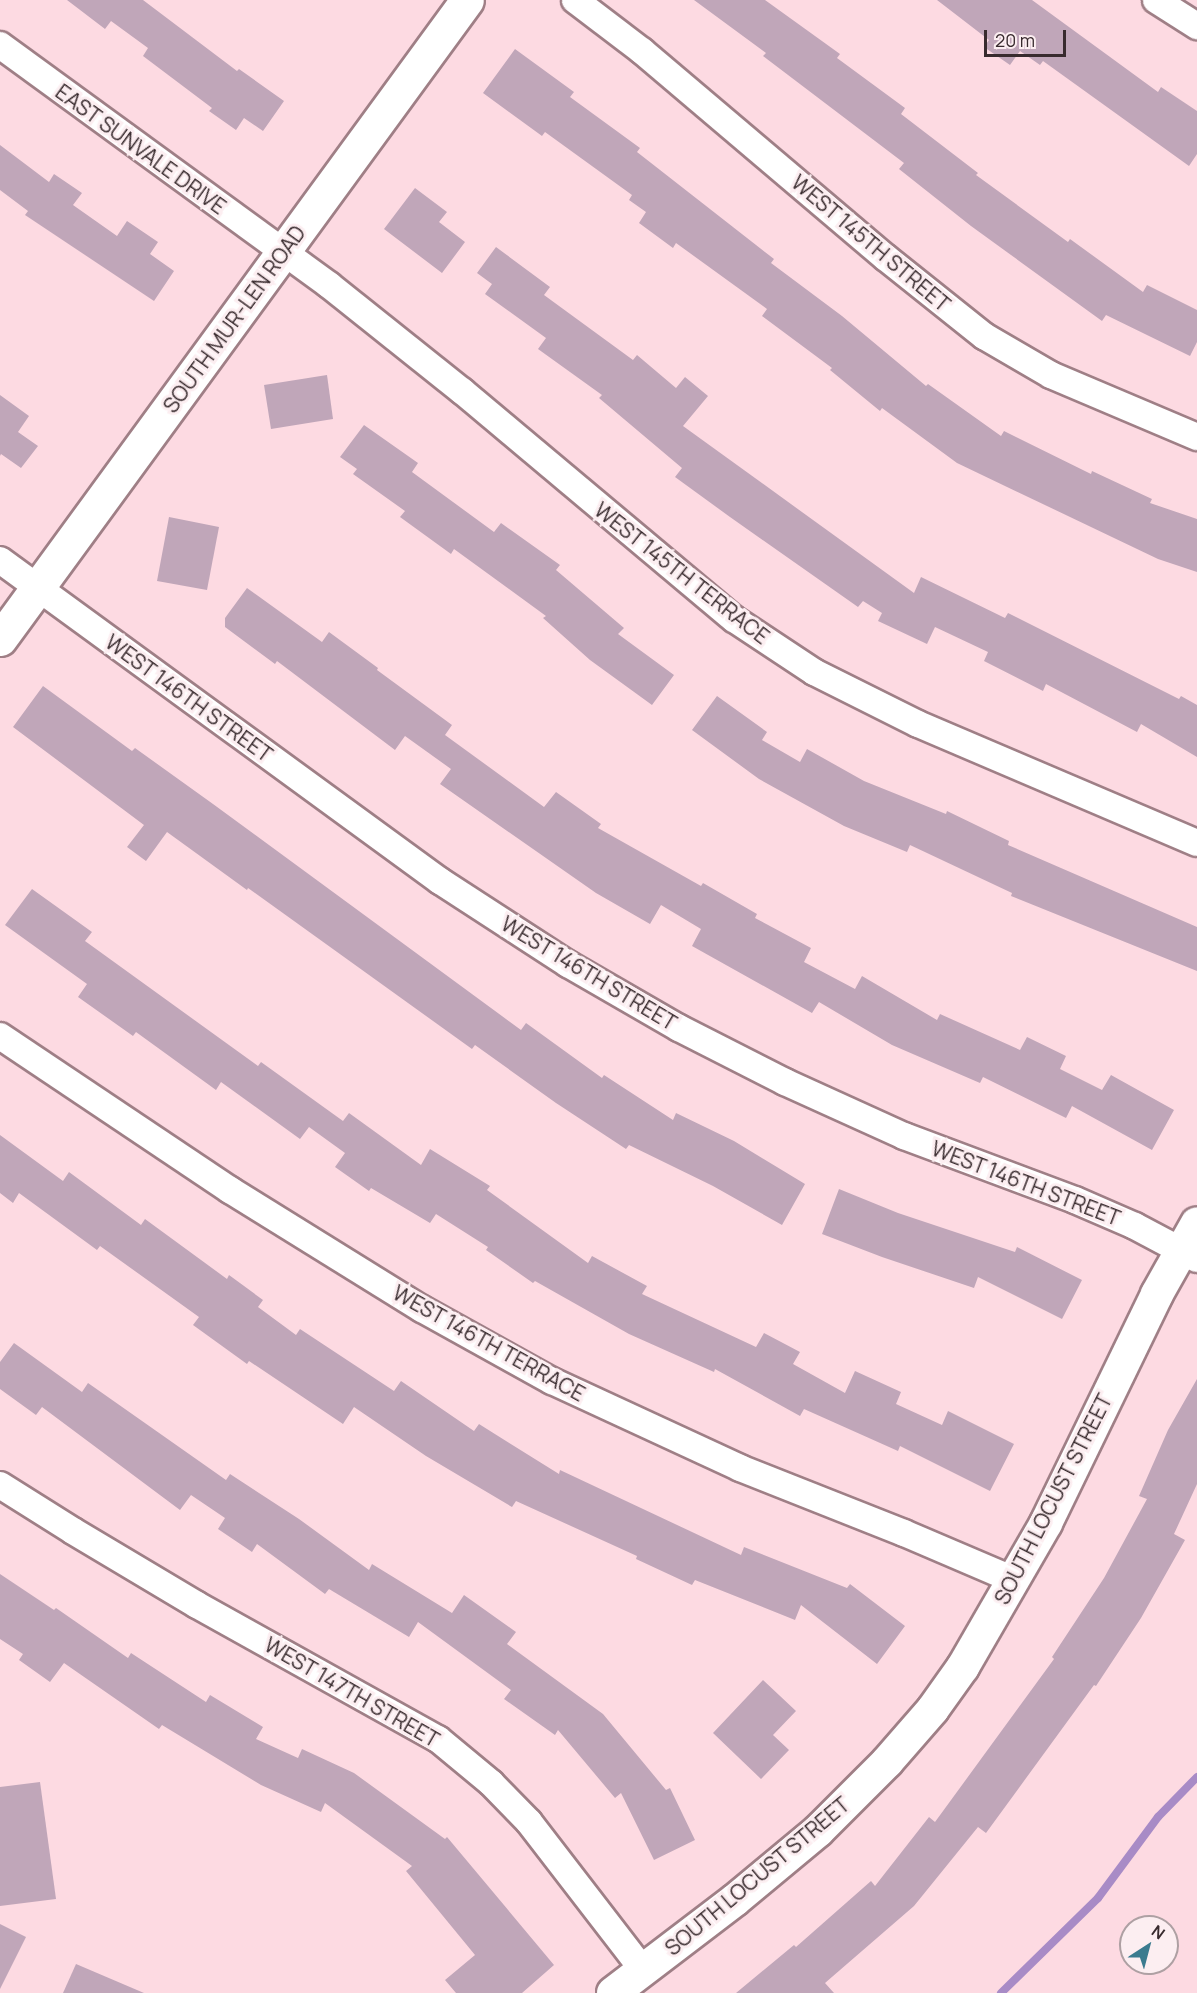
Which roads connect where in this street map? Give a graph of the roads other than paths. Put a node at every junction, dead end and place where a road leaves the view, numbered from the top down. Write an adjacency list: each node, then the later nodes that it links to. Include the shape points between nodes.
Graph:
1 (467, 0): 6 (main road, SOUTH MUR-LEN ROAD)
2 (575, 0): 7 (street, WEST 145TH STREET, via 642,51 984,336 1051,375)
3 (1156, 0): 4 (street)
4 (1197, 26)
5 (0, 45): 6 (street, EAST SUNVALE DRIVE)
6 (283, 252): 9 (main road, SOUTH MUR-LEN ROAD); 11 (street, WEST 145TH TERRACE, via 462,391 691,586 814,672 918,724)
7 (1197, 437)
8 (0, 560): 9 (street, WEST 146TH STREET)
9 (38, 587): 10 (main road, SOUTH MUR-LEN ROAD); 14 (street, WEST 146TH STREET, via 440,881 568,964 679,1028 785,1082 904,1136 1076,1200)
10 (0, 639)
11 (1197, 843)
12 (0, 1036): 16 (street, WEST 146TH TERRACE, via 230,1190 422,1309 552,1381 740,1468)
13 (1197, 1223): 14 (street, SOUTH LOCUST STREET)
14 (1189, 1255): 16 (street, SOUTH LOCUST STREET, via 1142,1324 1046,1523)
15 (0, 1485): 17 (street, WEST 147TH STREET, via 197,1605 438,1739 491,1783 529,1822)
16 (1014, 1580): 17 (street, SOUTH LOCUST STREET, via 963,1667 887,1762 818,1831)
17 (643, 1970): 18 (street, SOUTH LOCUST STREET)
18 (613, 1993)

